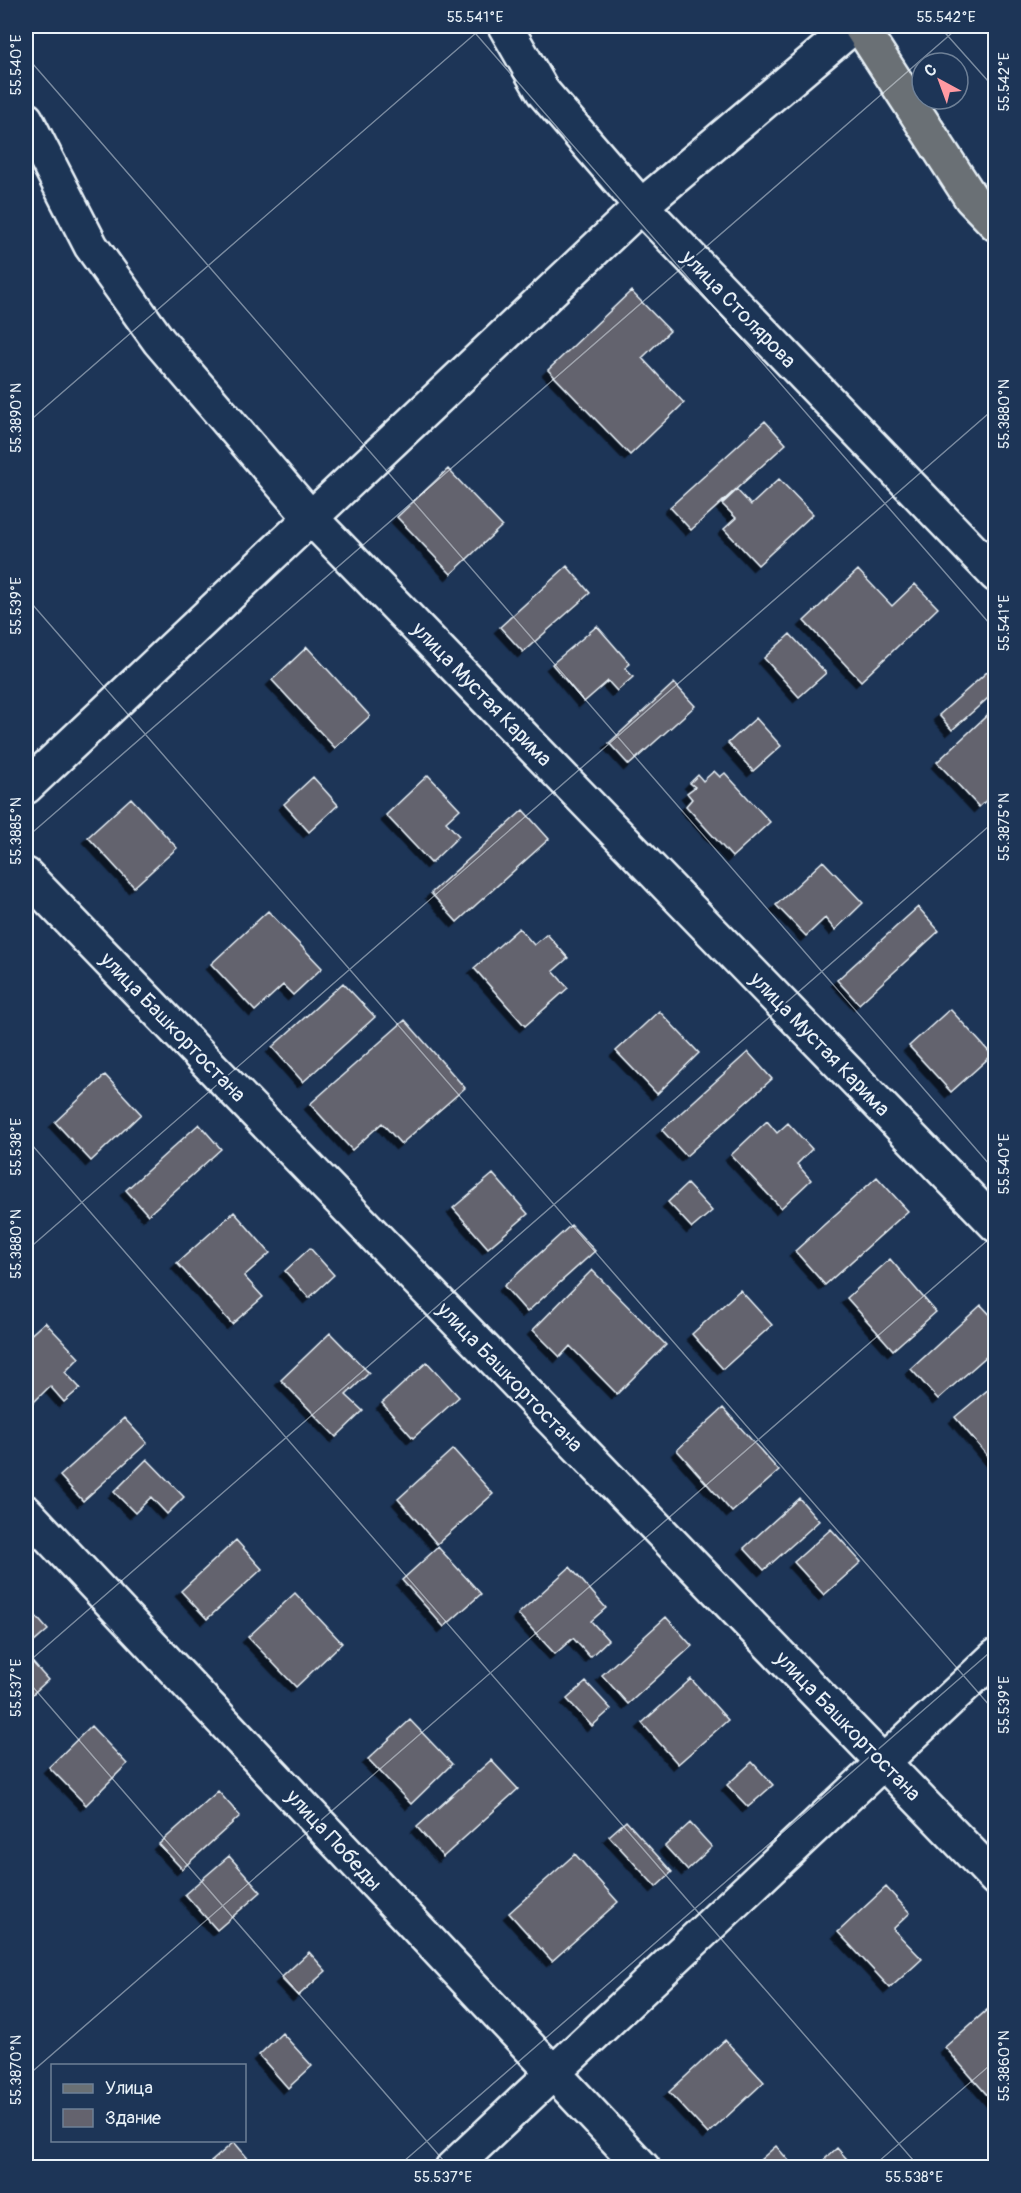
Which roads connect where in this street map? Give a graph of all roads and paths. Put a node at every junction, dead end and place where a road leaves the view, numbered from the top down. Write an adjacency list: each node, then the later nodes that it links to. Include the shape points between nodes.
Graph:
1 (505, 26): 5 (street, улица Столярова, via 543,92)
2 (854, 26): 5 (street)
3 (860, 26): 6 (main road, via 971,198)
4 (26, 119): 7 (street, улица Мустая Карима, via 91,246 159,341)
5 (640, 206): 7 (street); 8 (street, улица Столярова)
6 (996, 224)
7 (310, 517): 9 (street); 11 (street, улица Мустая Карима)
8 (996, 575)
9 (26, 787)
10 (26, 875): 14 (street, улица Башкортостана)
11 (996, 1225)
12 (26, 1512): 16 (street, улица Победы)
13 (996, 1656): 14 (street)
14 (883, 1763): 15 (street, улица Башкортостана); 16 (street)
15 (996, 1879)
16 (552, 2073): 17 (street); 18 (street, улица Победы)
17 (452, 2168)
18 (643, 2168)

